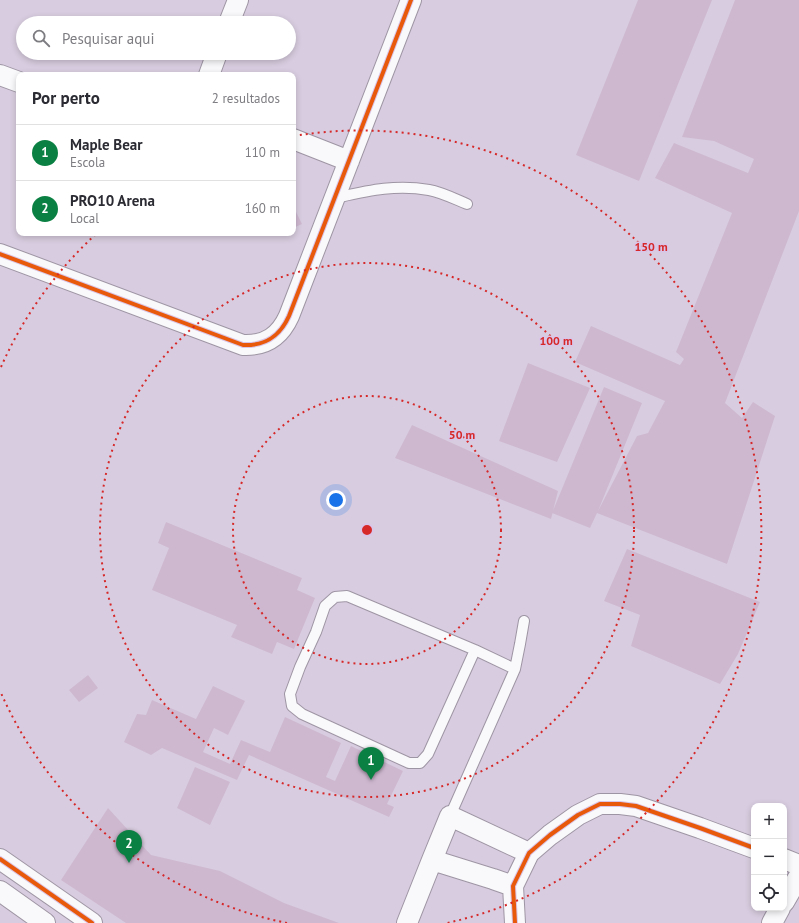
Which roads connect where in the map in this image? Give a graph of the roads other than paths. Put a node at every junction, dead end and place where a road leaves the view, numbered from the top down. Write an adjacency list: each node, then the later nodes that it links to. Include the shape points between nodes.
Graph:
1 (238, 0): 3 (street)
2 (412, 0): 9 (street)
3 (232, 16)
4 (214, 60): 5 (street)
5 (210, 72)
6 (0, 75): 7 (street)
7 (16, 81)
8 (296, 140): 9 (street)
9 (349, 161): 10 (street)
10 (335, 198): 11 (lane, via 375,189 404,187 430,190); 12 (street, via 286,324 274,337 251,346)
11 (467, 204)
12 (0, 254)
13 (524, 621): 15 (lane)
14 (475, 650): 14 (lane, via 347,596 335,597 325,606 300,667 290,694 292,706 302,714 409,763 420,763 428,754); 15 (lane)
15 (514, 669): 16 (lane)
16 (450, 816): 18 (street); 20 (street)
17 (751, 847): 18 (street, via 636,806 600,804 550,835)
18 (529, 853): 24 (street)
19 (0, 859): 29 (street)
20 (432, 860): 24 (street); 30 (street)
21 (787, 860): 22 (street)
22 (799, 865)
23 (799, 876): 26 (street)
24 (513, 886): 31 (street)
25 (0, 891): 28 (street)
26 (787, 897)
27 (778, 911): 32 (street)
28 (45, 923)
29 (92, 923)
30 (407, 923)
31 (516, 923)
32 (772, 923)

